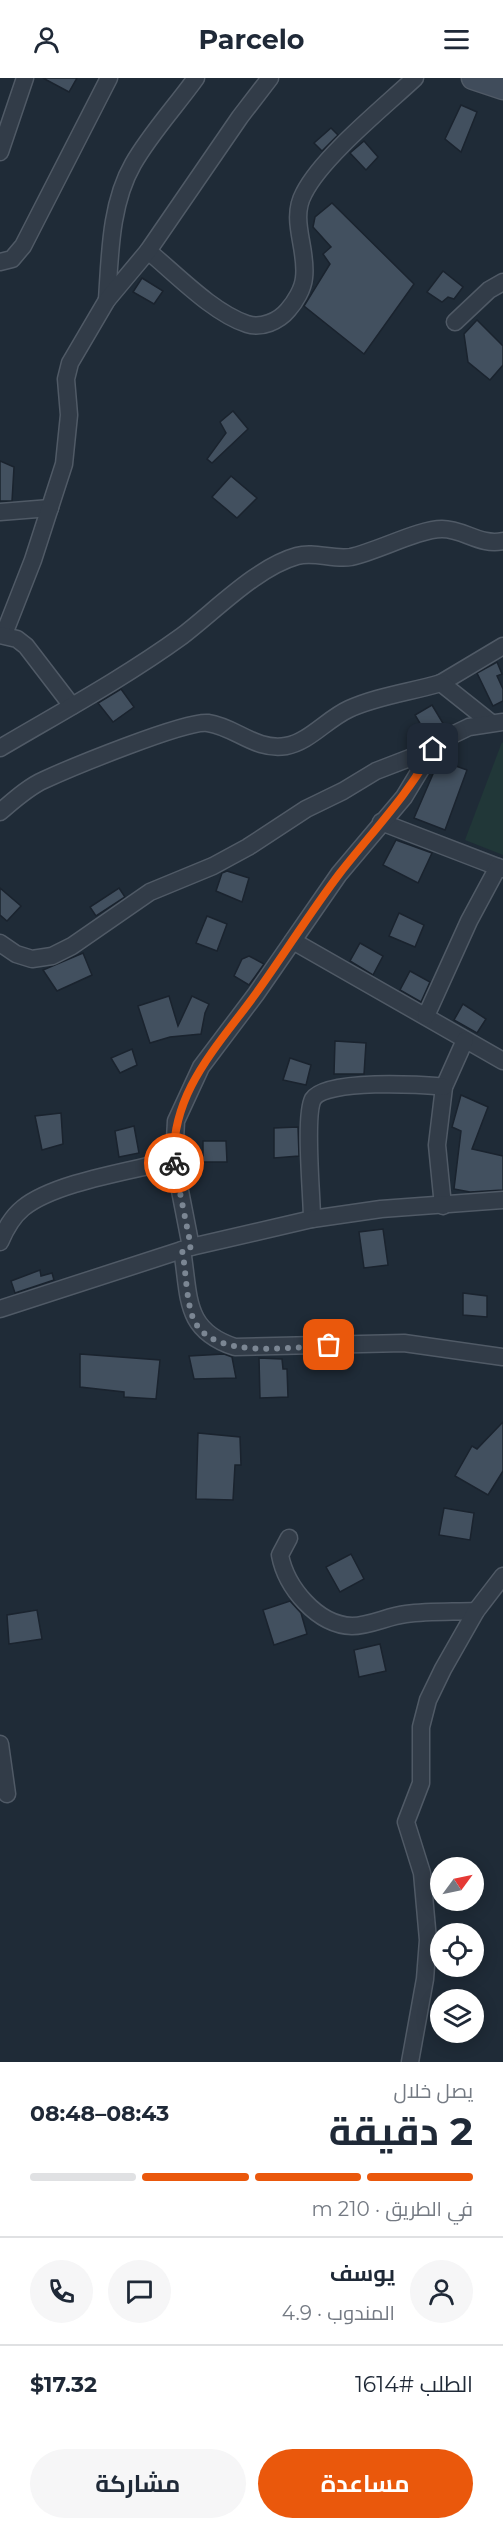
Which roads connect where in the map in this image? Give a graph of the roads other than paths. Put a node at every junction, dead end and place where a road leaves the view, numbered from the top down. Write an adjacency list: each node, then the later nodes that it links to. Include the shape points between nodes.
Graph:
1 (26, 78): 8 (street)
2 (109, 78): 10 (street, via 23,246 12,259)
3 (196, 78): 12 (street, via 133,164 125,182 111,235)
4 (270, 78): 9 (street)
5 (415, 78): 9 (street, via 317,173 303,194 297,212 304,279 283,316 264,325 249,325 225,313)
6 (473, 78): 7 (street)
7 (503, 88)
8 (0, 152)
9 (148, 251): 12 (street)
10 (0, 262)
11 (503, 282): 13 (street)
12 (107, 300): 14 (street, via 70,363 66,379 68,437)
13 (455, 322)
14 (50, 508): 15 (street); 17 (street)
15 (0, 512)
16 (503, 541): 20 (street, via 481,541 454,530 439,529 348,557 300,555 285,559 181,636)
17 (2, 634): 20 (street, via 16,639 35,656)
18 (503, 646): 19 (street)
19 (441, 683): 21 (street); 24 (street, via 352,708 305,739 287,746 266,746 222,727 197,723 42,780)
20 (72, 706): 22 (street)
21 (496, 722): 23 (street, via 469,727)
22 (0, 748)
23 (433, 749): 25 (street, via 404,797); 28 (street, via 376,771 213,866 150,892 52,956 32,959)
24 (0, 812)
25 (381, 822): 26 (street); 27 (street)
26 (500, 868): 29 (street)
27 (293, 941): 29 (street); 33 (street, via 201,1066 176,1121)
28 (0, 943)
29 (426, 1016): 30 (street)
30 (465, 1040): 31 (street); 32 (street)
31 (503, 1061)
32 (444, 1087): 35 (street, via 437,1145); 36 (street, via 389,1083 326,1090 315,1096 309,1128)
33 (174, 1161): 37 (street, via 73,1185 41,1197 9,1222); 38 (street)
34 (503, 1200): 35 (street)
35 (443, 1206): 36 (street, via 381,1209)
36 (312, 1219): 38 (street)
37 (0, 1242)
38 (186, 1248): 39 (street); 40 (street, via 193,1318 201,1329 223,1343 269,1348 404,1343)
39 (0, 1309)
40 (503, 1357)
41 (289, 1538): 43 (street, via 280,1556 287,1579 314,1610 331,1621 352,1626 408,1614)
42 (503, 1576): 43 (street)
43 (476, 1611): 46 (street, via 428,1700 421,1726 421,1783 406,1822 422,1873 428,1940)
44 (0, 1744): 45 (street)
45 (7, 1794)
46 (410, 2062)

